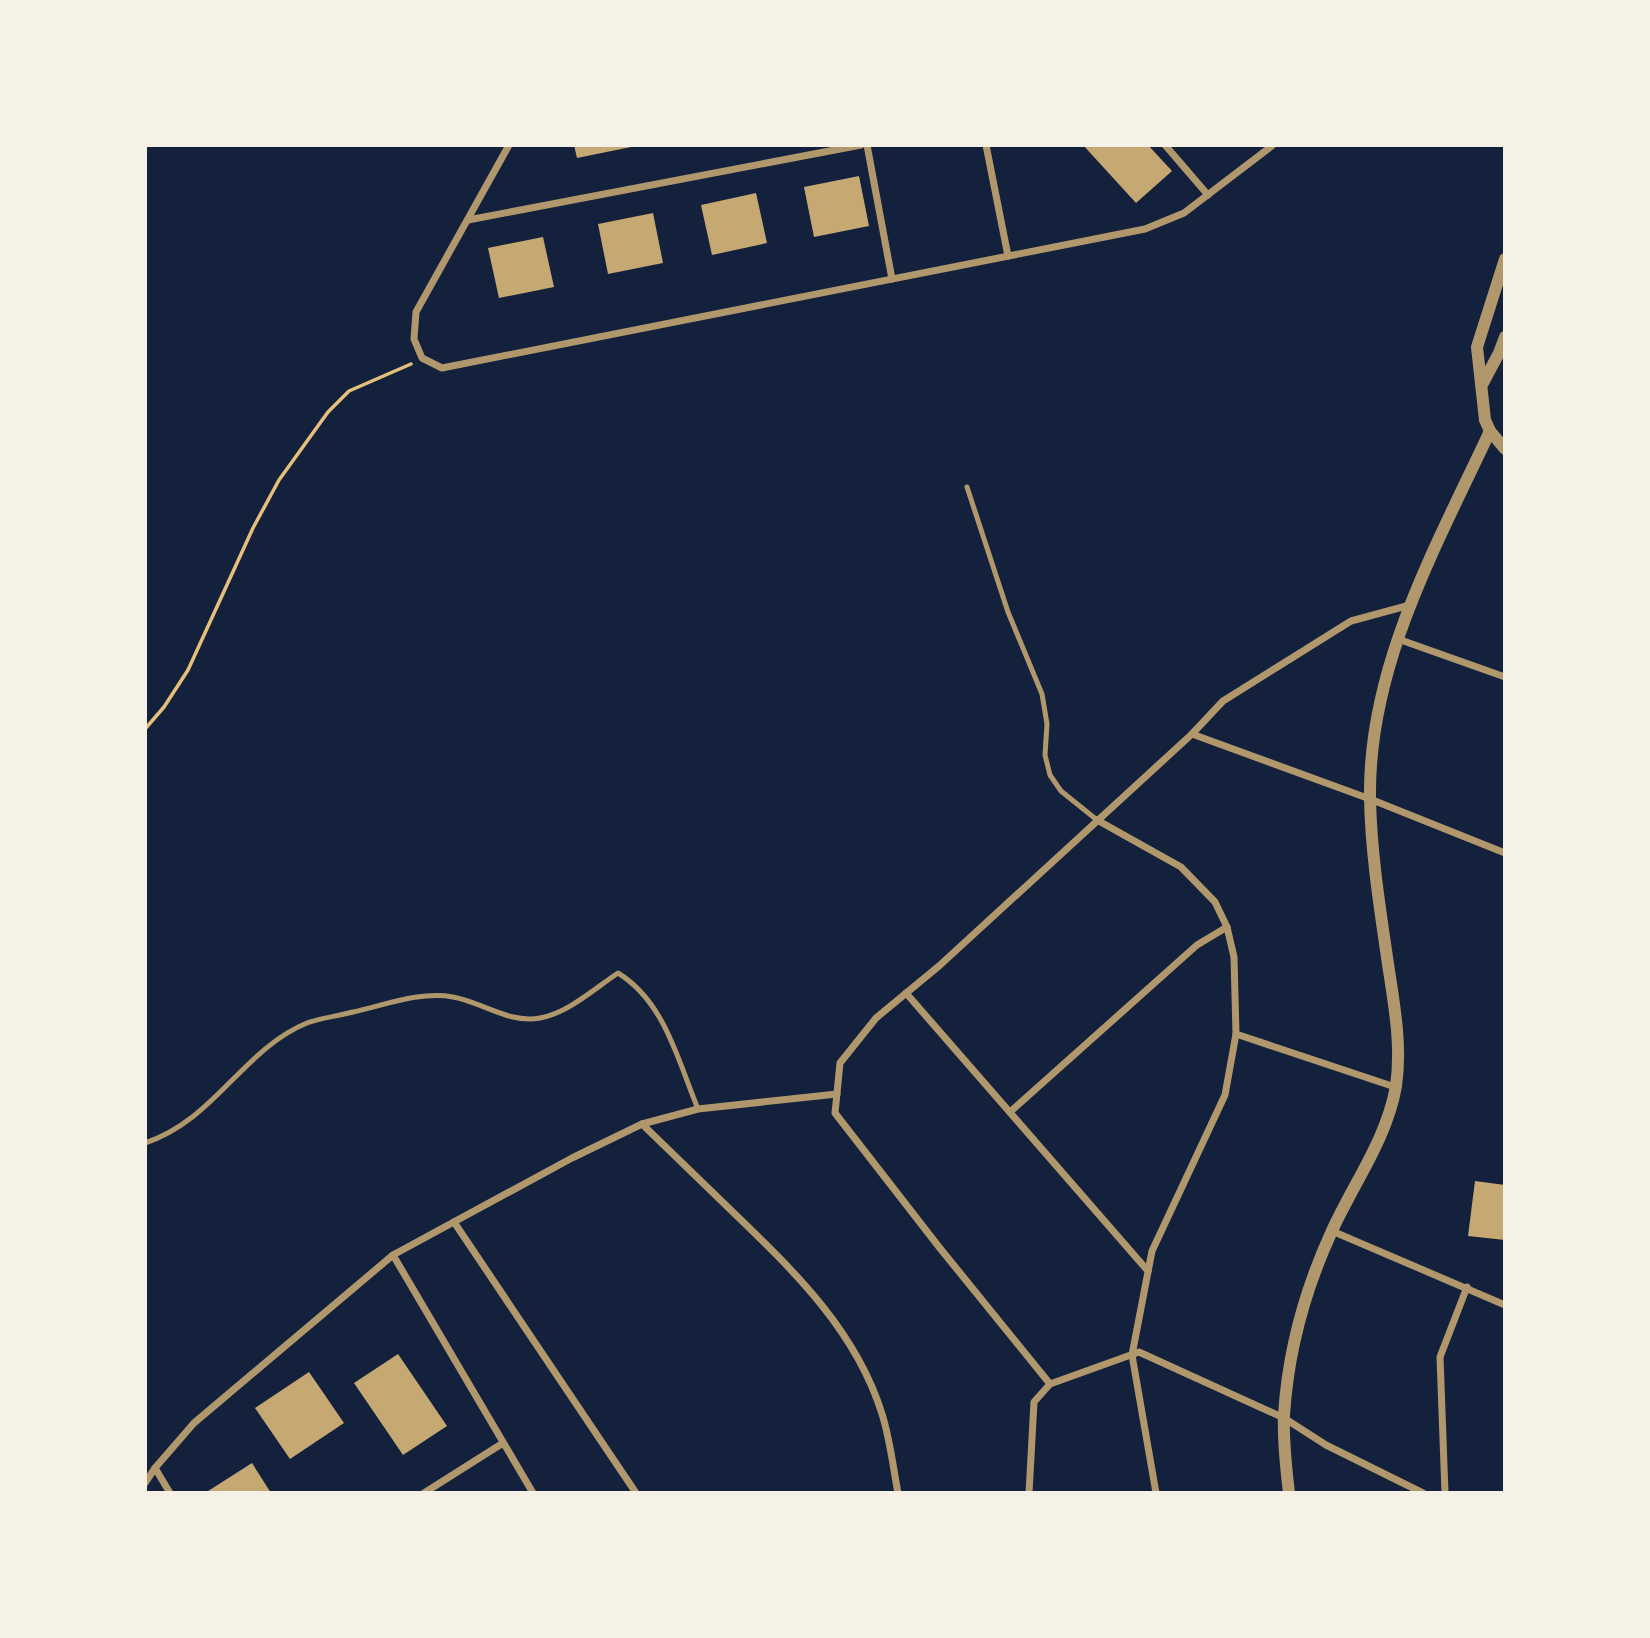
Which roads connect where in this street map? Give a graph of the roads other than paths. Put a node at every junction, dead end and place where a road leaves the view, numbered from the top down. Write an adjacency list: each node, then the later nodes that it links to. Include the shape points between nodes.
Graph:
1 (509, 145): 8 (street)
2 (860, 145): 8 (street)
3 (867, 145): 11 (street)
4 (986, 145): 9 (street)
5 (1165, 145): 7 (street)
6 (1273, 145): 7 (street)
7 (1208, 195): 9 (street, via 1184,213 1145,229)
8 (468, 220): 11 (street, via 416,312 414,339 422,358 442,368)
9 (1008, 256): 11 (street)
10 (1505, 259): 13 (street, via 1477,347)
11 (892, 279)
12 (1505, 337): 13 (street)
13 (1482, 384): 14 (street)
14 (1490, 431): 15 (street); 17 (street)
15 (1505, 449)
16 (967, 487): 22 (lane, via 1008,612 1042,694 1050,775)
17 (1409, 605): 18 (street); 20 (street, via 1351,621 1223,701)
18 (1398, 639): 19 (street); 21 (street, via 1377,718)
19 (1505, 677)
20 (1192, 734): 21 (street); 22 (street)
21 (1370, 799): 23 (street); 27 (street, via 1398,1043)
22 (1097, 820): 24 (street, via 1181,867 1215,902); 25 (street)
23 (1505, 853)
24 (1227, 928): 26 (street, via 1234,957); 30 (street, via 1197,945)
25 (906, 993): 28 (street, via 876,1018 840,1063); 30 (street)
26 (1236, 1034): 27 (street); 36 (street, via 1225,1095 1152,1251)
27 (1395, 1087): 34 (street, via 1376,1145)
28 (836, 1094): 29 (street); 40 (street, via 835,1113)
29 (698, 1108): 31 (street); 32 (lane, via 659,1013 618,973 559,1012 537,1019 512,1017 469,1000 428,995 308,1023 275,1041 199,1114)
30 (1010, 1112): 36 (street)
31 (642, 1124): 33 (street); 49 (street, via 787,1264 825,1308 858,1359 882,1415)
32 (145, 1143)
33 (454, 1222): 35 (street); 48 (street)
34 (1332, 1231): 37 (street); 41 (street, via 1295,1335)
35 (393, 1255): 42 (street); 43 (street, via 194,1423)
36 (1148, 1270): 39 (street)
37 (1467, 1287): 38 (street); 54 (street, via 1440,1357)
38 (1505, 1305)
39 (1132, 1355): 40 (street); 41 (street, via 1139,1352); 51 (street)
40 (1051, 1384): 50 (street, via 1034,1402)
41 (1284, 1418): 52 (street); 53 (street, via 1326,1445)
42 (503, 1443): 46 (street); 47 (street)
43 (155, 1468): 44 (street); 45 (street)
44 (145, 1483)
45 (170, 1493)
46 (424, 1493)
47 (533, 1493)
48 (636, 1493)
49 (898, 1493)
50 (1029, 1493)
51 (1156, 1493)
52 (1289, 1493)
53 (1423, 1493)
54 (1445, 1493)

